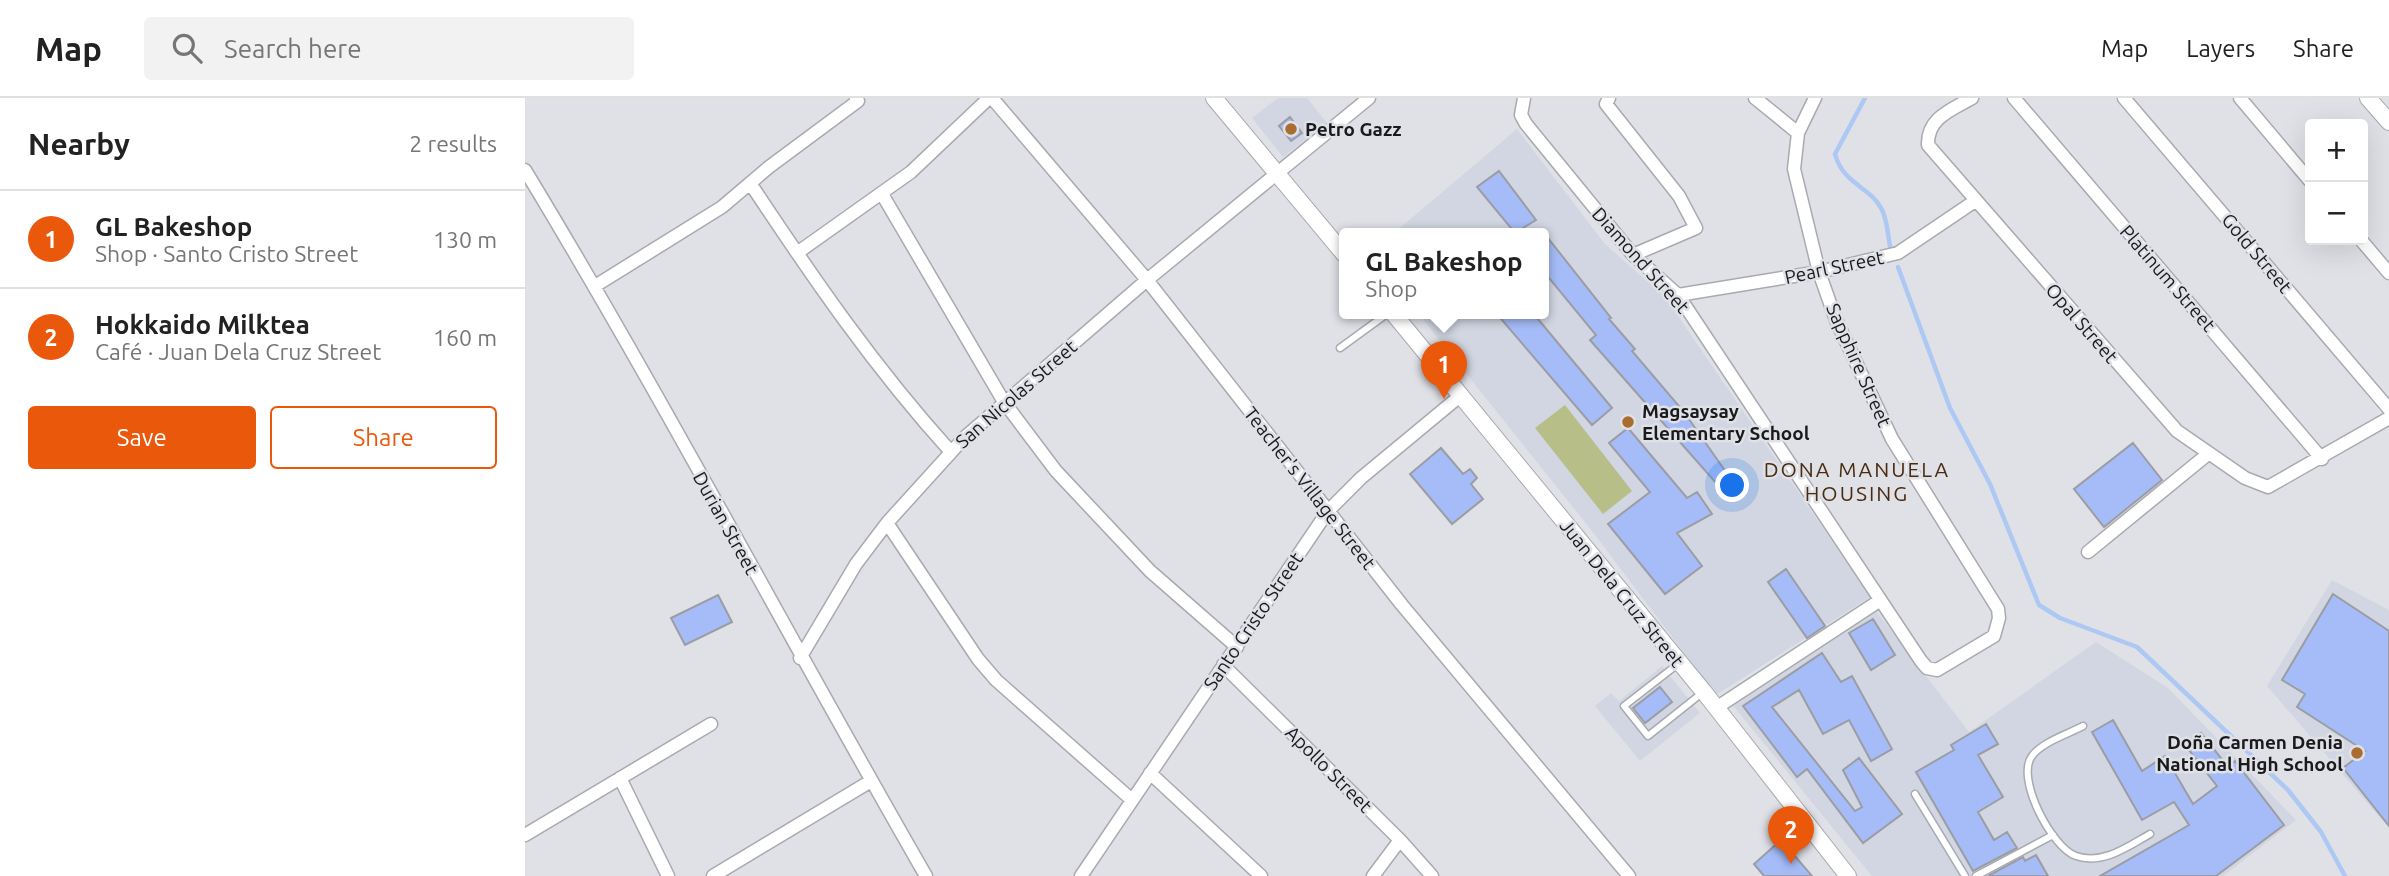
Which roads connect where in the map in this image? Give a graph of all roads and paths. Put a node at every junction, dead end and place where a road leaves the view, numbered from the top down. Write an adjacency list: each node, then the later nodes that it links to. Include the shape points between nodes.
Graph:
1 (856, 98): 19 (street, via 858,101)
2 (991, 98): 20 (street); 28 (street, Teacher's Village Street)
3 (1214, 98): 17 (street)
4 (1369, 98): 17 (street, San Nicolas Street)
5 (1524, 98): 25 (street, Diamond Street, via 1521,115 1526,124)
6 (1609, 98): 25 (street, via 1606,104 1679,196 1696,228)
7 (1755, 98): 15 (street)
8 (1815, 98): 15 (street, Sapphire Street)
9 (1972, 98): 21 (street, Opal Street, via 1938,118 1928,137 1934,155)
10 (2014, 98): 40 (street, Platinum Street)
11 (2125, 98): 36 (street, Gold Street)
12 (2240, 98): 18 (street)
13 (2368, 98): 14 (street)
14 (2389, 122)
15 (1798, 133): 26 (street, Sapphire Street, via 1794,169)
16 (525, 170): 29 (street, Durian Street)
17 (1278, 174): 23 (street); 28 (street, San Nicolas Street)
18 (2305, 175)
19 (750, 183): 24 (street); 29 (street, via 688,230)
20 (882, 194): 24 (street); 35 (street)
21 (1975, 201): 26 (street, Pearl Street, via 1898,253); 39 (street, Opal Street, via 2177,431)
22 (2365, 245): 27 (street)
23 (1339, 248)
24 (797, 253): 38 (street, via 857,341)
25 (1633, 255): 30 (street, Diamond Street)
26 (1819, 272): 30 (street, Pearl Street); 49 (street, Sapphire Street, via 1836,320 1892,439 1998,609 1994,636 1945,668)
27 (2389, 273)
28 (1147, 280): 35 (street, San Nicolas Street); 41 (street, Teacher's Village Street)
29 (595, 286): 46 (street, Durian Street)
30 (1678, 295): 44 (street, Diamond Street)
31 (1381, 319): 33 (lane)
32 (1395, 319): 34 (street, Juan Dela Cruz Street)
33 (1340, 348)
34 (1460, 396): 41 (street, Santo Cristo Street); 47 (street, Juan Dela Cruz Street)
35 (1004, 402): 38 (street, San Nicolas Street); 45 (street, via 1056,471 1110,531)
36 (2389, 409)
37 (2389, 418): 40 (street)
38 (951, 452): 42 (street, San Nicolas Street)
39 (2208, 454): 40 (street, Opal Street, via 2261,485 2276,485); 43 (street)
40 (2322, 458)
41 (1328, 510): 45 (street, Santo Cristo Street); 70 (street, Teacher's Village Street)
42 (887, 523): 46 (street, San Nicolas Street, via 856,564); 58 (street, via 996,680)
43 (2088, 552)
44 (1879, 601): 49 (street, Diamond Street); 51 (street)
45 (1237, 647): 48 (street, Santo Cristo Street)
46 (800, 658): 56 (street, Durian Street)
47 (1680, 663): 50 (street, Juan Dela Cruz Street); 50 (lane, via 1625,706 1648,736)
48 (1223, 665): 54 (street, Santo Cristo Street); 62 (street, Apollo Street)
49 (1927, 668)
50 (1704, 692): 51 (street, Juan Dela Cruz Street)
51 (1716, 708): 71 (street, Juan Dela Cruz Street)
52 (711, 724): 55 (street)
53 (2083, 726): 61 (lane, via 2039,749 2027,769 2029,791)
54 (1150, 773): 58 (street, Santo Cristo Street); 67 (street)
55 (620, 778): 60 (street); 63 (street)
56 (871, 781): 64 (street); 65 (street, Durian Street)
57 (1915, 794): 72 (lane)
58 (1132, 800): 66 (street, Santo Cristo Street)
59 (2150, 834): 61 (lane, via 2115,853 2087,858 2065,850)
60 (525, 835)
61 (2053, 835): 73 (lane)
62 (1400, 840): 68 (street); 69 (street, Apollo Street)
63 (669, 876)
64 (713, 876)
65 (926, 876)
66 (1081, 876)
67 (1261, 876)
68 (1373, 876)
69 (1432, 876)
70 (1629, 876)
71 (1848, 876)
72 (1965, 876)
73 (1976, 876)

